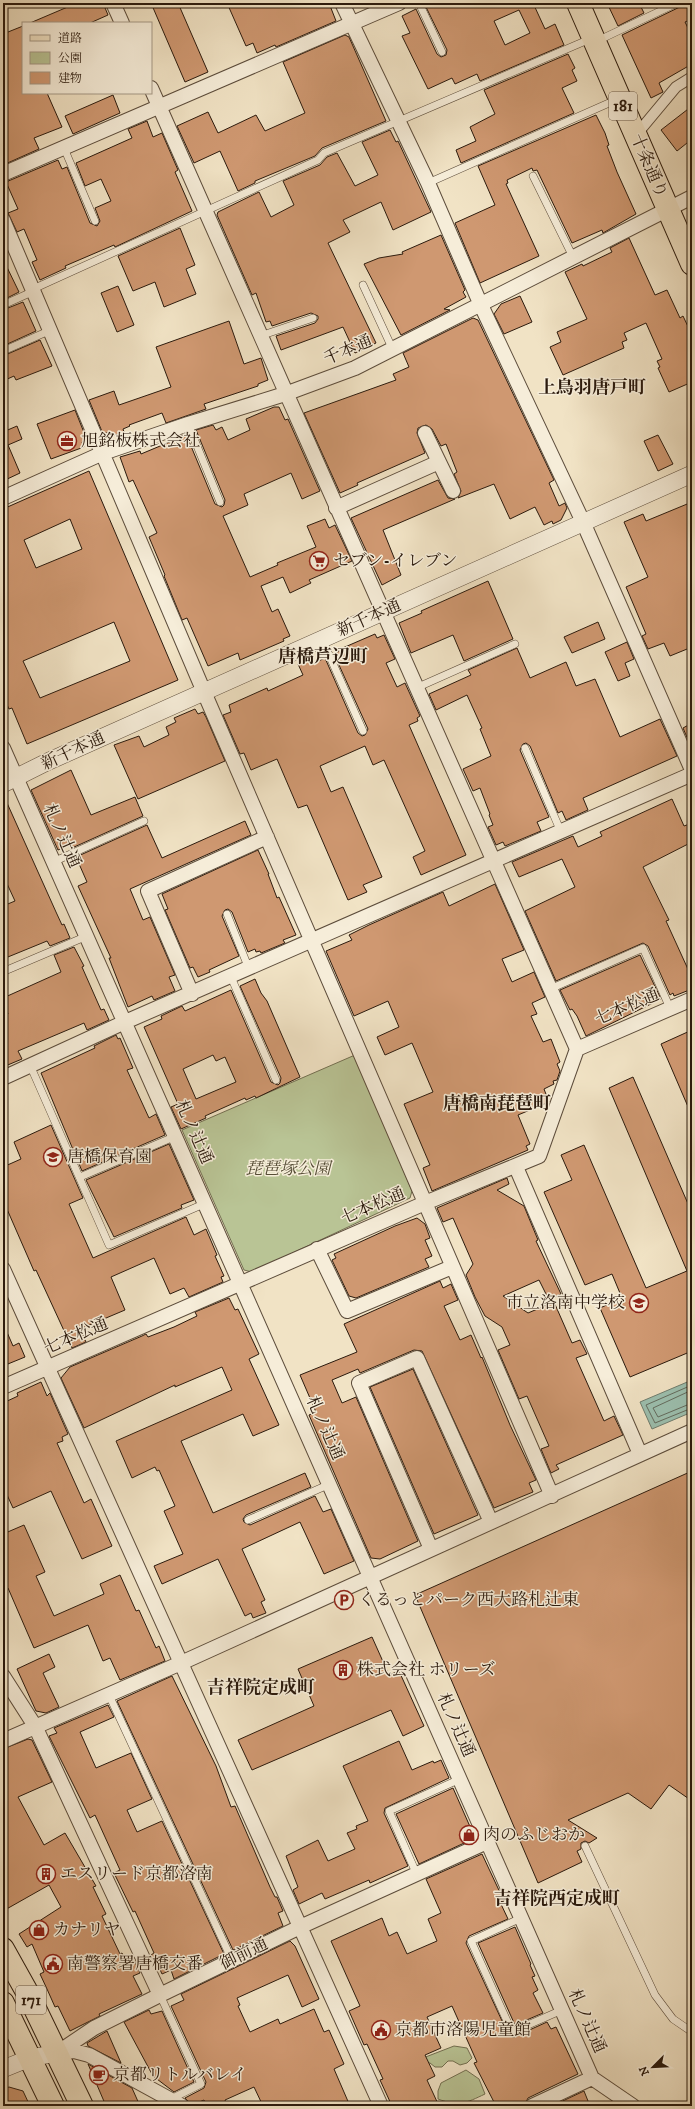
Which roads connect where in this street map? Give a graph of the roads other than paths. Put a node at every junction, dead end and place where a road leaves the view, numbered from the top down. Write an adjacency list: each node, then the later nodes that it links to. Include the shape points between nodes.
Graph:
1 (113, 3): 7 (street)
2 (342, 3): 8 (street)
3 (400, 3): 8 (street)
4 (419, 3): 10 (lane)
5 (578, 3): 9 (main road, 十条通り / 181)
6 (677, 3): 9 (lane)
7 (122, 22)
8 (352, 24): 14 (street); 15 (street)
9 (594, 40): 13 (main road, 十条通り / 181); 15 (lane)
10 (442, 52)
11 (692, 77): 16 (street, via 676,87)
12 (152, 90): 14 (street)
13 (620, 98): 16 (main road, 十条通り / 181); 20 (lane)
14 (159, 107): 17 (street); 23 (street)
15 (397, 122): 20 (street); 23 (lane, via 324,153 318,160)
16 (636, 135): 22 (main road, 十条通り / 181)
17 (64, 148): 18 (street); 25 (lane)
18 (3, 174)
19 (534, 176): 26 (lane)
20 (428, 183): 30 (street)
21 (692, 197): 22 (street, 千本通)
22 (668, 209): 26 (street, 千本通); 27 (main road, 十条通り / 181)
23 (205, 211): 29 (lane); 34 (street)
24 (3, 220): 29 (street)
25 (95, 221)
26 (573, 257): 30 (street, 千本通)
27 (692, 264)
28 (364, 285): 35 (lane)
29 (33, 290): 31 (lane); 33 (street)
30 (480, 304): 35 (street, 千本通); 47 (street)
31 (3, 305)
32 (313, 318): 34 (lane)
33 (51, 330): 36 (lane); 40 (street)
34 (260, 336): 37 (street)
35 (393, 350): 37 (street, 千本通, via 355,368)
36 (3, 351)
37 (285, 394): 38 (street, 千本通); 46 (street)
38 (188, 424): 40 (street, 千本通); 45 (lane)
39 (425, 433): 41 (street)
40 (103, 453): 44 (street, 千本通); 52 (street)
41 (439, 462): 43 (street); 46 (street)
42 (692, 474): 47 (street, 新千本通)
43 (452, 491)
44 (3, 498)
45 (220, 502)
46 (336, 508): 48 (street)
47 (583, 522): 48 (street, 新千本通); 56 (street)
48 (382, 612): 49 (street, 新千本通); 51 (street)
49 (322, 639): 52 (street, 新千本通); 53 (lane)
50 (515, 644): 51 (lane)
51 (416, 688): 63 (street)
52 (204, 692): 58 (street, 新千本通); 61 (street)
53 (363, 731)
54 (3, 748): 58 (street, 札ノ辻通)
55 (525, 748): 60 (lane)
56 (692, 770)
57 (692, 774): 60 (street)
58 (9, 781): 62 (street, 札ノ辻通)
59 (144, 821): 62 (lane)
60 (561, 832): 63 (street)
61 (267, 837): 66 (street); 71 (street, via 148,891)
62 (54, 862): 65 (street, 札ノ辻通)
63 (493, 862): 66 (street); 70 (street)
64 (227, 914): 67 (lane)
65 (87, 936): 68 (lane); 74 (street, 札ノ辻通)
66 (313, 941): 67 (street); 83 (street)
67 (250, 969): 69 (street)
68 (7, 970)
69 (231, 977): 71 (street); 78 (lane)
70 (550, 989): 73 (lane, via 642,948); 75 (street)
71 (192, 994): 74 (street)
72 (692, 999): 73 (street, 七本松通)
73 (670, 1008): 75 (street, 七本松通)
74 (125, 1022): 76 (street); 79 (street, 札ノ辻通)
75 (577, 1049): 80 (street, 七本松通, via 538,1156)
76 (30, 1065): 77 (street); 81 (lane)
77 (3, 1078)
78 (276, 1080)
79 (176, 1136): 81 (lane); 82 (street, 札ノ辻通)
80 (516, 1167): 83 (street, 七本松通); 91 (street)
81 (80, 1177): 82 (lane, via 109,1245)
82 (206, 1203): 87 (street, 札ノ辻通)
83 (425, 1203): 84 (street, 七本松通); 85 (street)
84 (317, 1249): 85 (street, via 347,1312); 87 (street, 七本松通)
85 (452, 1266): 93 (street)
86 (3, 1269): 88 (street)
87 (242, 1284): 88 (street, 七本松通); 92 (street, 札ノ辻通)
88 (47, 1368): 89 (street, 七本松通); 98 (street)
89 (3, 1387)
90 (692, 1431): 91 (street)
91 (640, 1454): 93 (street)
92 (330, 1484): 94 (lane); 97 (street, 札ノ辻通)
93 (552, 1496): 95 (street)
94 (248, 1520)
95 (491, 1522): 96 (street); 96 (street, via 417,1358 359,1383)
96 (431, 1549): 97 (street)
97 (371, 1576): 98 (street); 103 (street, 札ノ辻通)
98 (181, 1663): 100 (street); 108 (street)
99 (3, 1676): 101 (street)
100 (109, 1695): 101 (street); 110 (lane)
101 (35, 1726): 102 (street); 111 (street)
102 (3, 1741)
103 (460, 1779): 104 (street, 札ノ辻通); 106 (lane, via 389,1811)
104 (487, 1842): 106 (street, 御前通); 107 (street, 札ノ辻通)
105 (585, 1846): 114 (lane, via 655,1995 673,2019)
106 (417, 1875): 108 (street, 御前通)
107 (521, 1918): 113 (street, 札ノ辻通); 113 (lane, via 471,1941 512,2032)
108 (300, 1927): 110 (street, 御前通); 122 (street)
109 (3, 1949): 115 (main road, 171, via 14,1965)
110 (232, 1960): 111 (street, 御前通)
111 (160, 1995): 115 (street, 御前通, via 94,2028); 119 (lane, via 202,2084)
112 (3, 2003): 116 (main road, 171)
113 (562, 2010): 118 (street, 札ノ辻通)
114 (692, 2032)
115 (57, 2053): 116 (street, 御前通); 119 (street, via 74,2051 89,2055); 121 (main road, 171)
116 (30, 2058): 117 (street, 御前通); 120 (main road, 171)
117 (3, 2070)
118 (592, 2078): 123 (street); 124 (street, 札ノ辻通)
119 (177, 2103)
120 (53, 2106)
121 (82, 2106)
122 (381, 2106)
123 (532, 2106)
124 (632, 2106)

